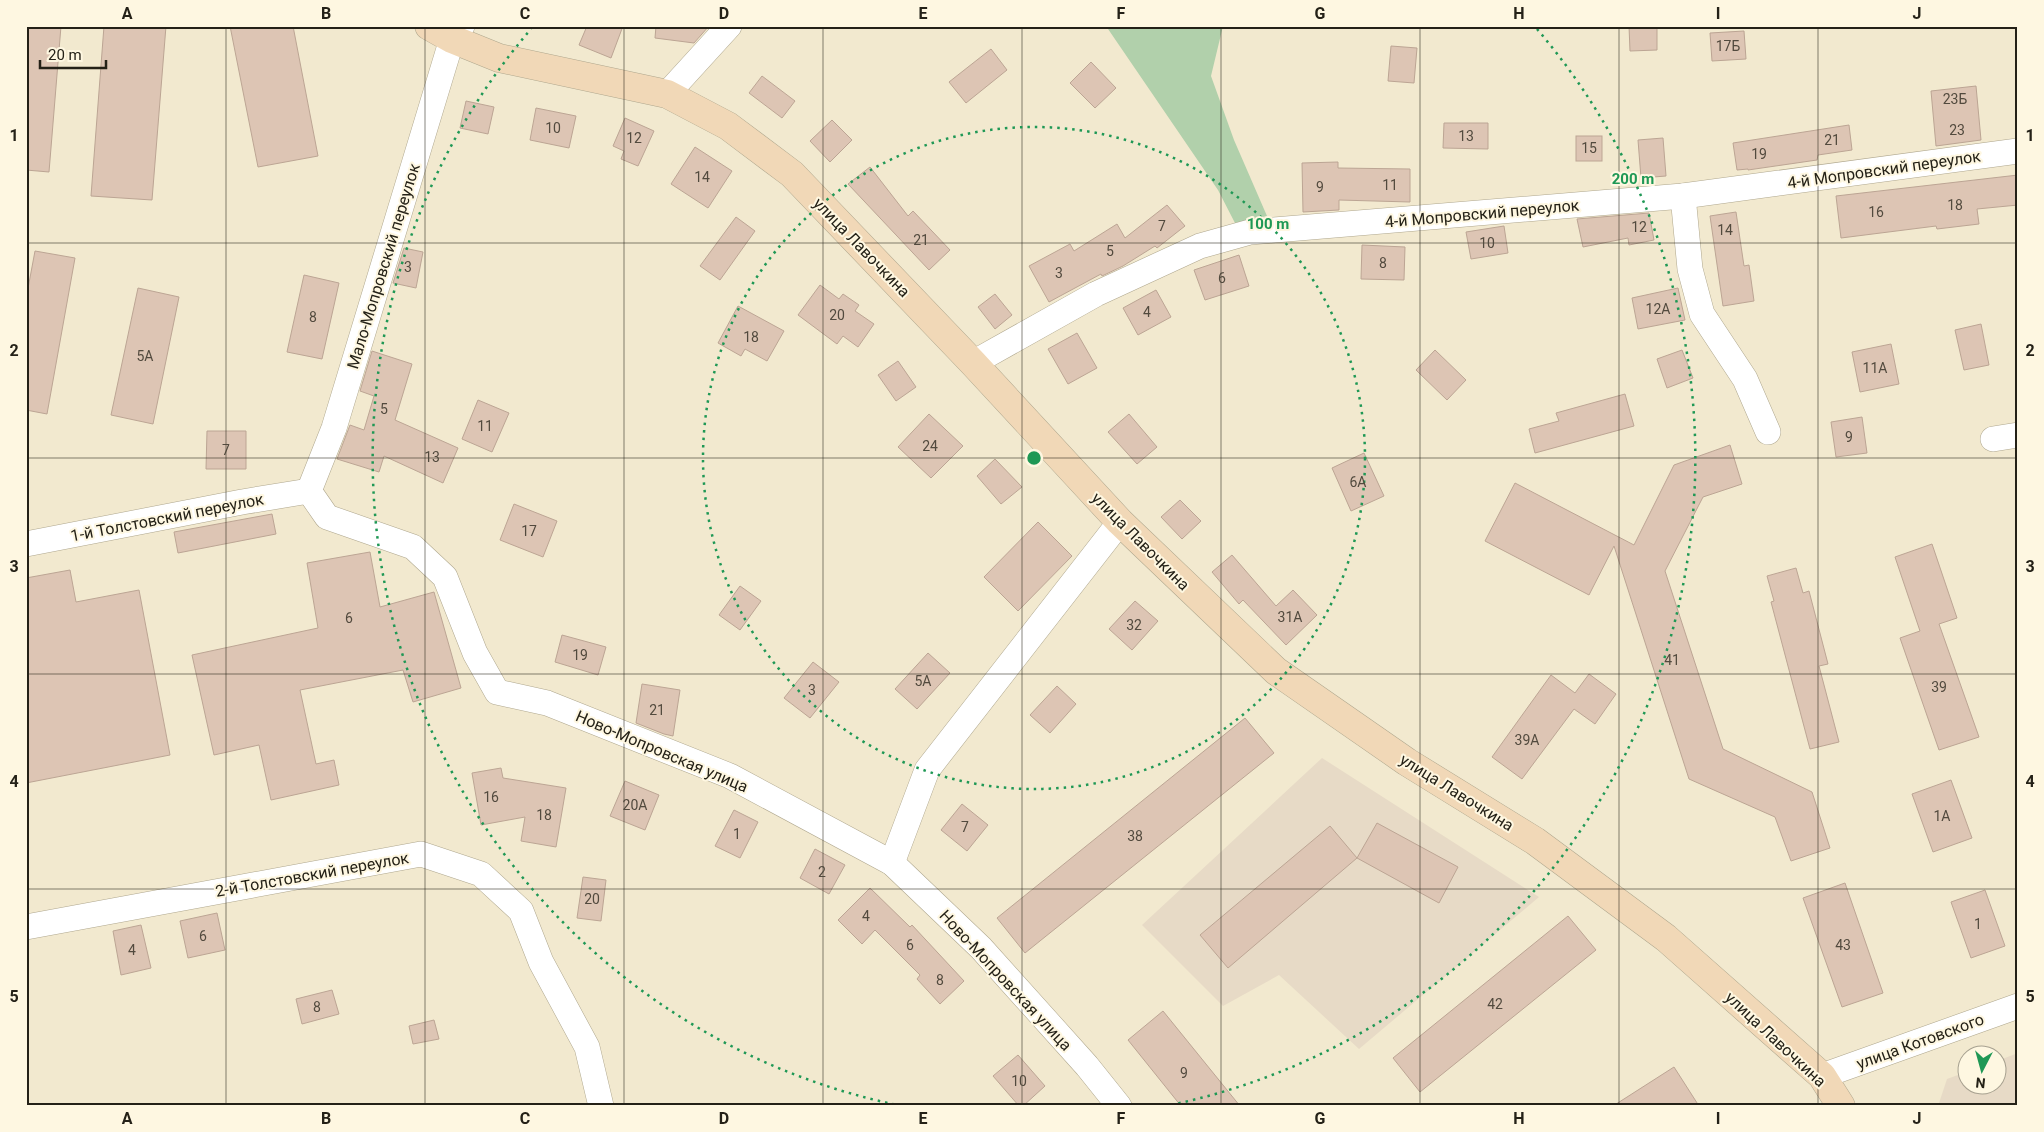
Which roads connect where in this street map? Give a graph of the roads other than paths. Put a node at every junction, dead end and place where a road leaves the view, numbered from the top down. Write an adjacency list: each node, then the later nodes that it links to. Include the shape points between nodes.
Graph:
1 (729, 26): 3 (street)
2 (448, 31): 3 (main road, улица Лавочкина, via 499,58); 10 (street, Мало-Мопровский переулок, via 334,428)
3 (667, 94): 6 (main road, улица Лавочкина, via 728,126 792,174)
4 (2018, 151): 5 (street, 4-й Мопровский переулок)
5 (1683, 196): 6 (street, 4-й Мопровский переулок, via 1250,232 1200,246 1105,290); 7 (street, via 1690,270 1702,314 1745,379)
6 (973, 363): 11 (main road, улица Лавочкина)
7 (1768, 432)
8 (2018, 435): 9 (street)
9 (1993, 439)
10 (308, 491): 12 (street, 1-й Толстовский переулок); 13 (street, Ново-Мопровская улица, via 327,517 413,546 445,576 475,653 497,692 547,703 730,776)
11 (1120, 522): 13 (street, via 927,770); 16 (main road, улица Лавочкина, via 1276,671 1407,762 1535,841 1666,938)
12 (26, 544)
13 (892, 863): 18 (street, Ново-Мопровская улица, via 981,948)
14 (26, 927): 17 (street, 2-й Толстовский переулок, via 421,854 481,874 521,911 541,962 587,1047)
15 (2018, 1006): 16 (street, улица Котовского)
16 (1822, 1076): 19 (main road, улица Лавочкина)
17 (601, 1106)
18 (1119, 1106)
19 (1841, 1106)

